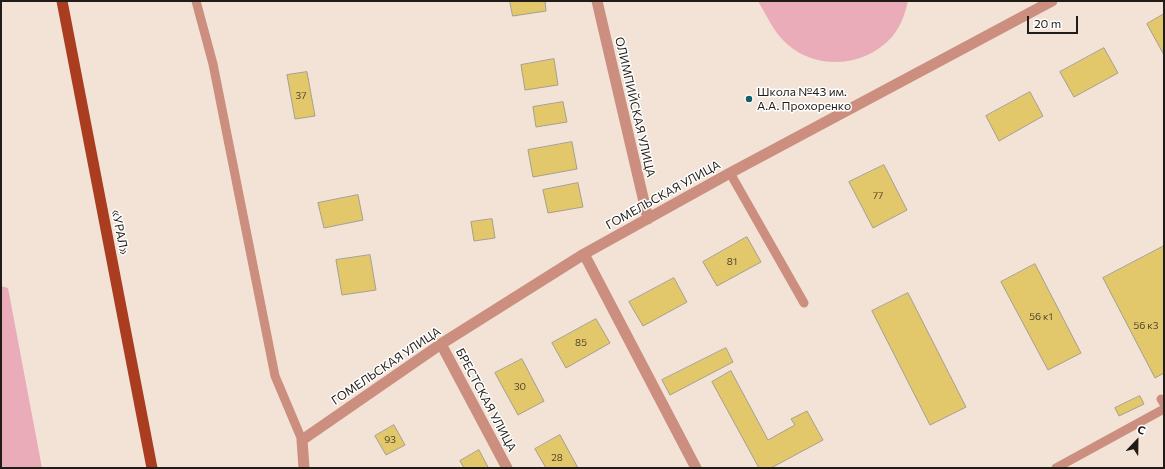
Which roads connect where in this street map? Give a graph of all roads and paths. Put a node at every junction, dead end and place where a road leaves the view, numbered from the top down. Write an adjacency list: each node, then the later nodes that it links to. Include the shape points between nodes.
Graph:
1 (62, 1): 12 (main road, «УРАЛ»)
2 (196, 1): 11 (lane, via 213,64 275,376)
3 (597, 1): 6 (street, ОЛИМПИЙСКАЯ УЛИЦА)
4 (1052, 1): 5 (street, ГОМЕЛЬСКАЯ УЛИЦА)
5 (730, 173): 6 (street, ГОМЕЛЬСКАЯ УЛИЦА); 8 (lane)
6 (648, 219): 7 (street, ГОМЕЛЬСКАЯ УЛИЦА)
7 (584, 254): 9 (street, ГОМЕЛЬСКАЯ УЛИЦА); 15 (street)
8 (804, 303)
9 (441, 344): 11 (street, ГОМЕЛЬСКАЯ УЛИЦА); 14 (street, БРЕСТСКАЯ УЛИЦА)
10 (1164, 409): 16 (lane)
11 (302, 440): 13 (street)
12 (152, 468)
13 (304, 468)
14 (507, 468)
15 (696, 468)
16 (1056, 468)

